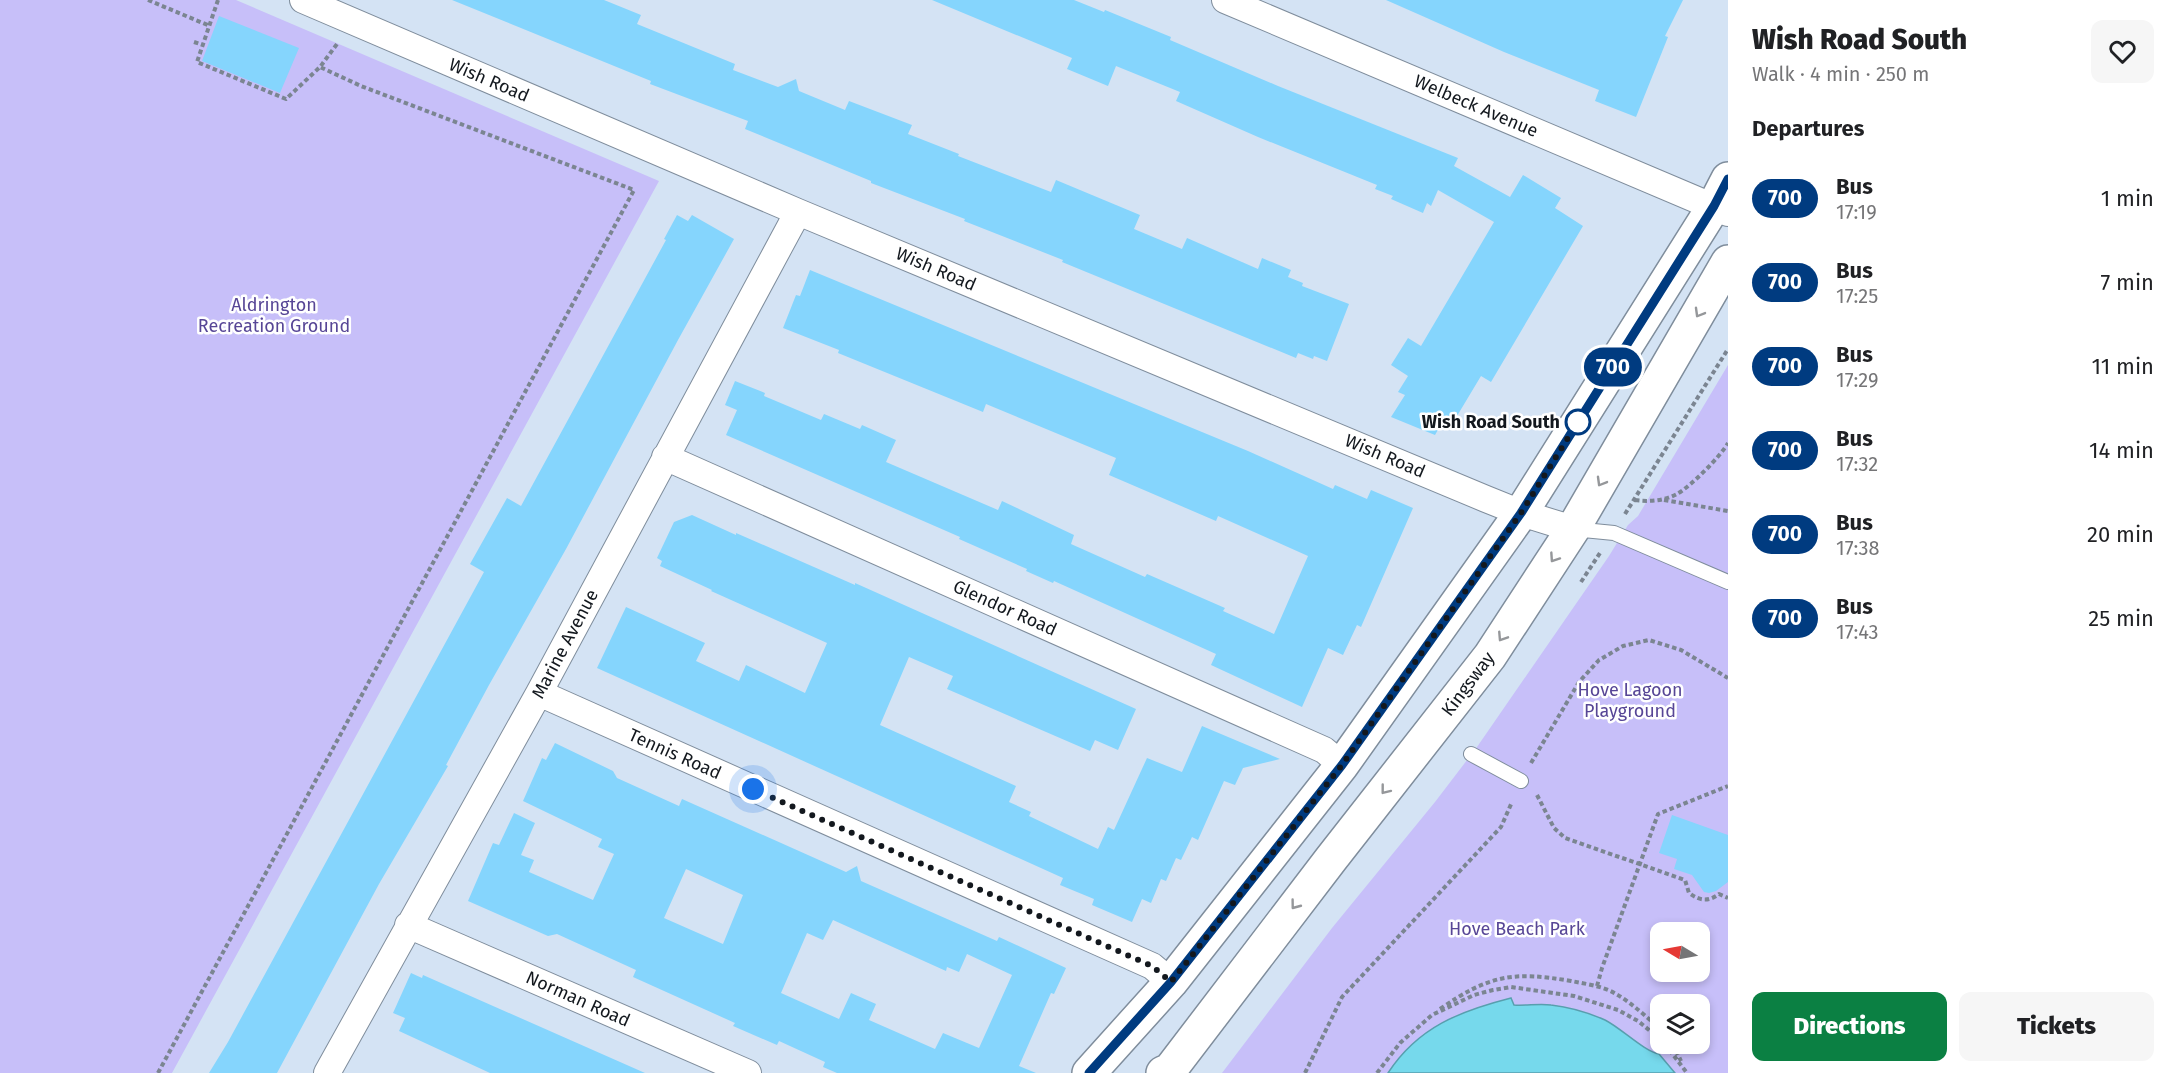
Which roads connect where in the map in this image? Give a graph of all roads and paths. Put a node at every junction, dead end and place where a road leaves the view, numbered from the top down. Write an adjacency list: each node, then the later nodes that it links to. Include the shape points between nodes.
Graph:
1 (148, 0): 5 (path)
2 (218, 0): 5 (path)
3 (303, 0): 9 (street, Wish Road)
4 (1225, 0): 8 (street, Welbeck Avenue)
5 (210, 26): 7 (path)
6 (194, 42): 7 (path)
7 (203, 45): 39 (path, via 197,62 286,99 320,67 634,190)
8 (1723, 199): 17 (main road)
9 (798, 212): 13 (street, Marine Avenue); 17 (street, Wish Road)
10 (1728, 262): 19 (main road, Kingsway, one-way to 19)
11 (1728, 349): 14 (path)
12 (1728, 443): 15 (path, via 1678,494)
13 (665, 458): 22 (street, Marine Avenue); 24 (street, Glendor Road, via 1324,750)
14 (1635, 500): 15 (path); 18 (path)
15 (1663, 500): 16 (path)
16 (1728, 511)
17 (1521, 513): 19 (street, Wish Road); 24 (main road)
18 (1623, 518)
19 (1573, 529): 20 (lane, via 1614,533); 38 (main road, Kingsway, one-way to 38, via 1490,656)
20 (1728, 582)
21 (1728, 678): 25 (path, via 1681,650 1649,640 1623,646 1599,660 1579,682)
22 (539, 693): 29 (street, Marine Avenue); 30 (street, Tennis Road, via 1152,966)
23 (1471, 754): 25 (lane)
24 (1342, 765): 30 (main road)
25 (1523, 777): 27 (path, via 1554,828 1565,838); 43 (path, via 1501,827 1342,997)
26 (1728, 786): 27 (path, via 1658,814)
27 (1640, 863): 28 (path, via 1685,880 1695,898 1711,900 1719,894); 31 (path)
28 (1728, 898)
29 (408, 925): 40 (street, Marine Avenue); 41 (street, Norman Road)
30 (1171, 982): 42 (main road)
31 (1597, 986): 32 (path, via 1546,977 1506,977 1458,997); 33 (path, via 1615,993)
32 (1432, 1015): 34 (path, via 1474,995 1512,987 1574,996 1618,1010); 44 (path, via 1400,1043)
33 (1650, 1020)
34 (1650, 1031)
35 (1673, 1054): 37 (path)
36 (1678, 1054): 37 (path)
37 (1684, 1067): 45 (path)
38 (1168, 1072)
39 (158, 1073)
40 (327, 1073)
41 (748, 1073)
42 (1089, 1073)
43 (1305, 1073)
44 (1377, 1073)
45 (1687, 1073)

